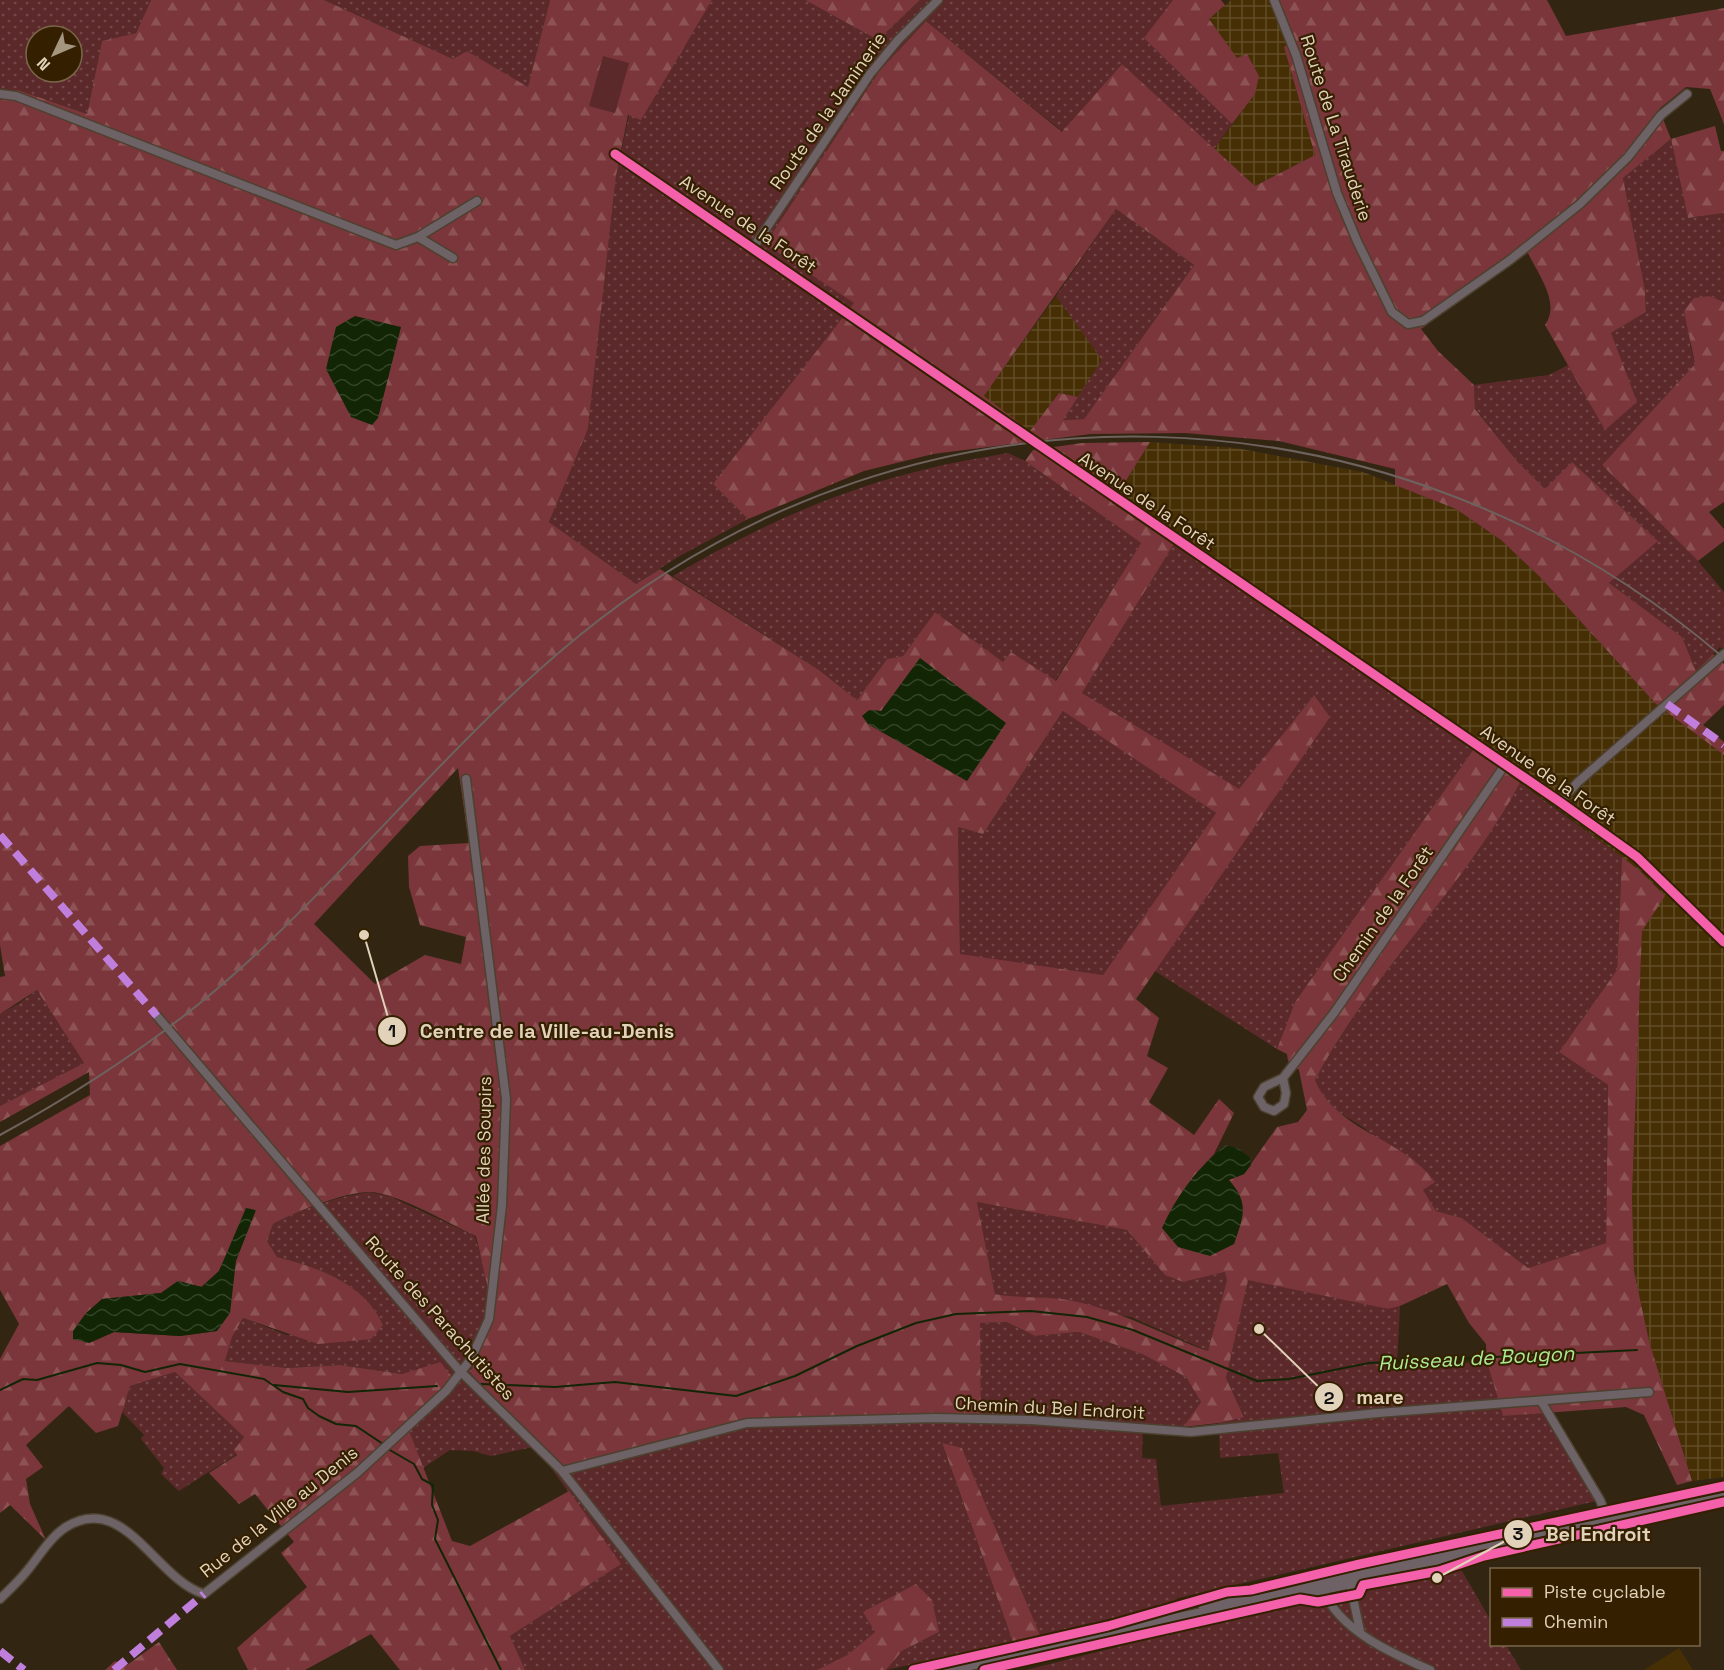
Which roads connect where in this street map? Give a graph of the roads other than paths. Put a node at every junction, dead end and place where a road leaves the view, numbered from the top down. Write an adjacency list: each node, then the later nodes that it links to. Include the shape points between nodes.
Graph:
1 (938, 0): 8 (street, Route de la Jaminerie, via 897,40 870,74)
2 (1274, 0): 4 (street, Route de La Tirauderie, via 1357,241 1392,312 1408,324 1423,321 1510,260 1580,204 1628,157 1661,115)
3 (0, 94): 7 (street, via 16,96 396,245)
4 (1687, 94)
5 (615, 154): 8 (street, Avenue de la Forêt)
6 (477, 201): 7 (street)
7 (418, 237): 9 (street)
8 (753, 248): 11 (street, Avenue de la Forêt)
9 (453, 258)
10 (1724, 654): 13 (street)
11 (1505, 765): 13 (street, Avenue de la Forêt); 16 (street, Chemin de la Forêt, via 1334,1013)
12 (466, 779): 17 (street, Allée des Soupirs, via 506,1098 502,1205 489,1319)
13 (1560, 802): 14 (street, Avenue de la Forêt, via 1637,857)
14 (1724, 942)
15 (157, 1016): 17 (street, Route des Parachutistes)
16 (1283, 1078)
17 (462, 1373): 20 (street, Route des Parachutistes); 25 (street, Rue de la Ville au Denis, via 357,1473 204,1594 194,1591 161,1565 134,1535 110,1520 85,1519 64,1528)
18 (1649, 1392): 19 (street, Chemin du Bel Endroit)
19 (1541, 1401): 20 (street, Chemin du Bel Endroit, via 1191,1432 935,1418 747,1423); 22 (street)
20 (562, 1471): 28 (street, Route des Parachutistes)
21 (1724, 1494): 22 (main road)
22 (1611, 1518): 23 (main road, via 1464,1546)
23 (1346, 1577): 24 (main road); 26 (main road, via 1241,1598); 27 (street)
24 (1323, 1589): 26 (main road); 27 (street, via 1327,1599)
25 (0, 1599)
26 (1128, 1628): 29 (main road)
27 (1360, 1631): 30 (street, via 1383,1650)
28 (719, 1670)
29 (943, 1670)
30 (1430, 1670)

